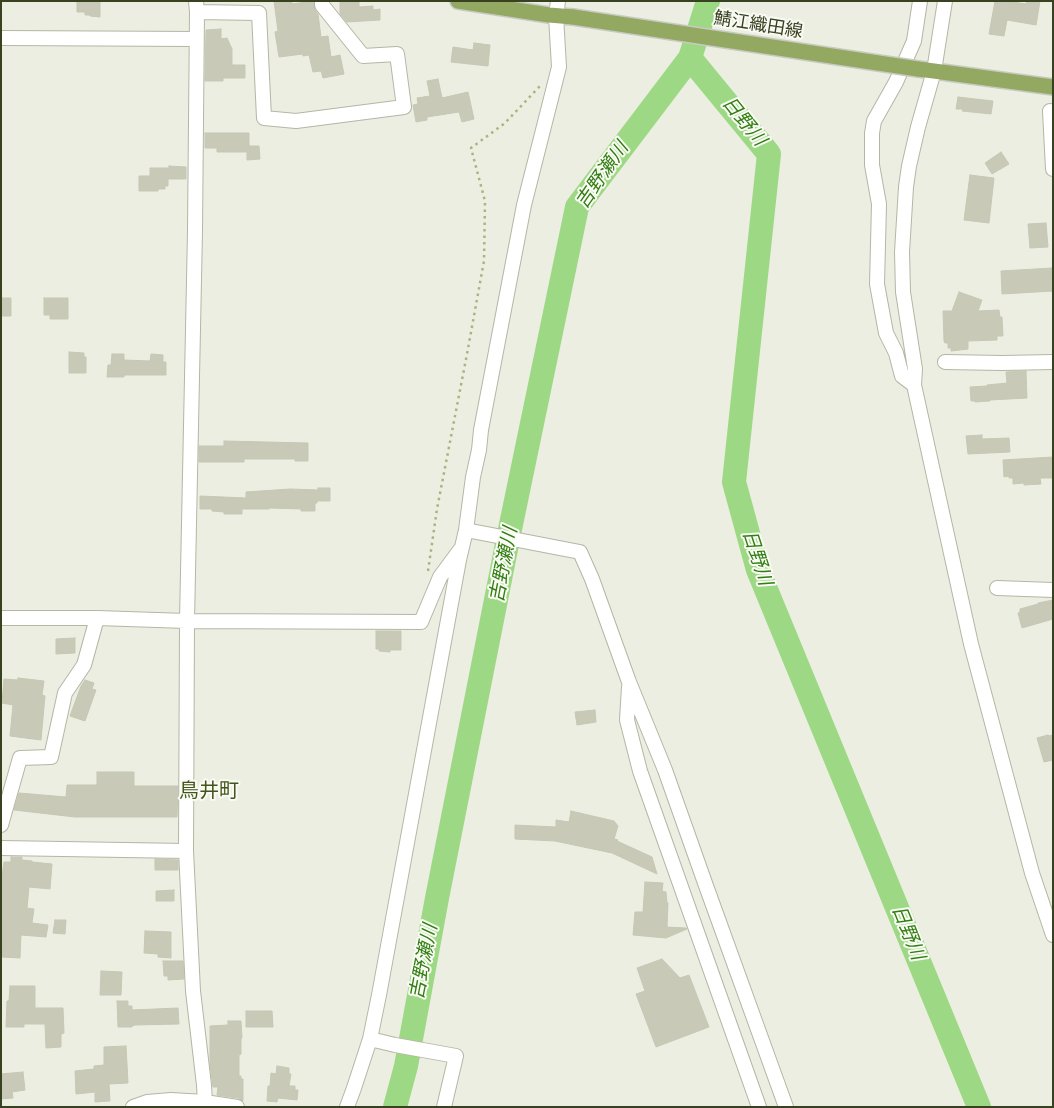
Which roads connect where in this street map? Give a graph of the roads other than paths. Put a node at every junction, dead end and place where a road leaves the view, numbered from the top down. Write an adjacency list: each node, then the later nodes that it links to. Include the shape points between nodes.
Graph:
1 (322, 1): 5 (street, via 363,56 397,54 404,107 296,121 264,118 259,13)
2 (458, 1): 6 (main road, 鯖江織田線)
3 (920, 1): 15 (street, via 914,41 874,120 872,133 872,165 879,204 877,284 886,333 902,376)
4 (945, 1): 9 (street)
5 (196, 7): 8 (street)
6 (557, 8): 9 (main road, 鯖江織田線, bridge, via 573,17); 16 (street, via 558,67 524,205 481,430)
7 (1, 38): 8 (street)
8 (196, 38): 22 (street)
9 (934, 70): 10 (main road, 鯖江織田線); 15 (street, via 906,187 903,292 916,369)
10 (1053, 87)
11 (1053, 112): 12 (street, via 1050,111)
12 (1053, 169)
13 (945, 362): 14 (street)
14 (1053, 362)
15 (914, 385): 27 (street, via 971,644 1032,873)
16 (466, 530): 17 (street); 23 (street, via 580,552)
17 (462, 547): 22 (street, via 440,577 421,622); 28 (street)
18 (997, 588): 19 (street)
19 (1053, 590)
20 (1, 618): 21 (street)
21 (97, 618): 22 (street); 24 (street, via 84,665 64,693 51,757 20,758)
22 (187, 621): 26 (street)
23 (629, 682): 34 (street, via 627,720 640,772); 35 (street, via 665,770)
24 (1, 826)
25 (1, 848): 26 (street)
26 (186, 851): 29 (street, via 193,991)
27 (1053, 935)
28 (370, 1039): 32 (street); 33 (street, via 456,1056)
29 (204, 1102): 30 (street, via 171,1100); 31 (street)
30 (132, 1107)
31 (237, 1107)
32 (347, 1107)
33 (444, 1107)
34 (759, 1107)
35 (786, 1107)

